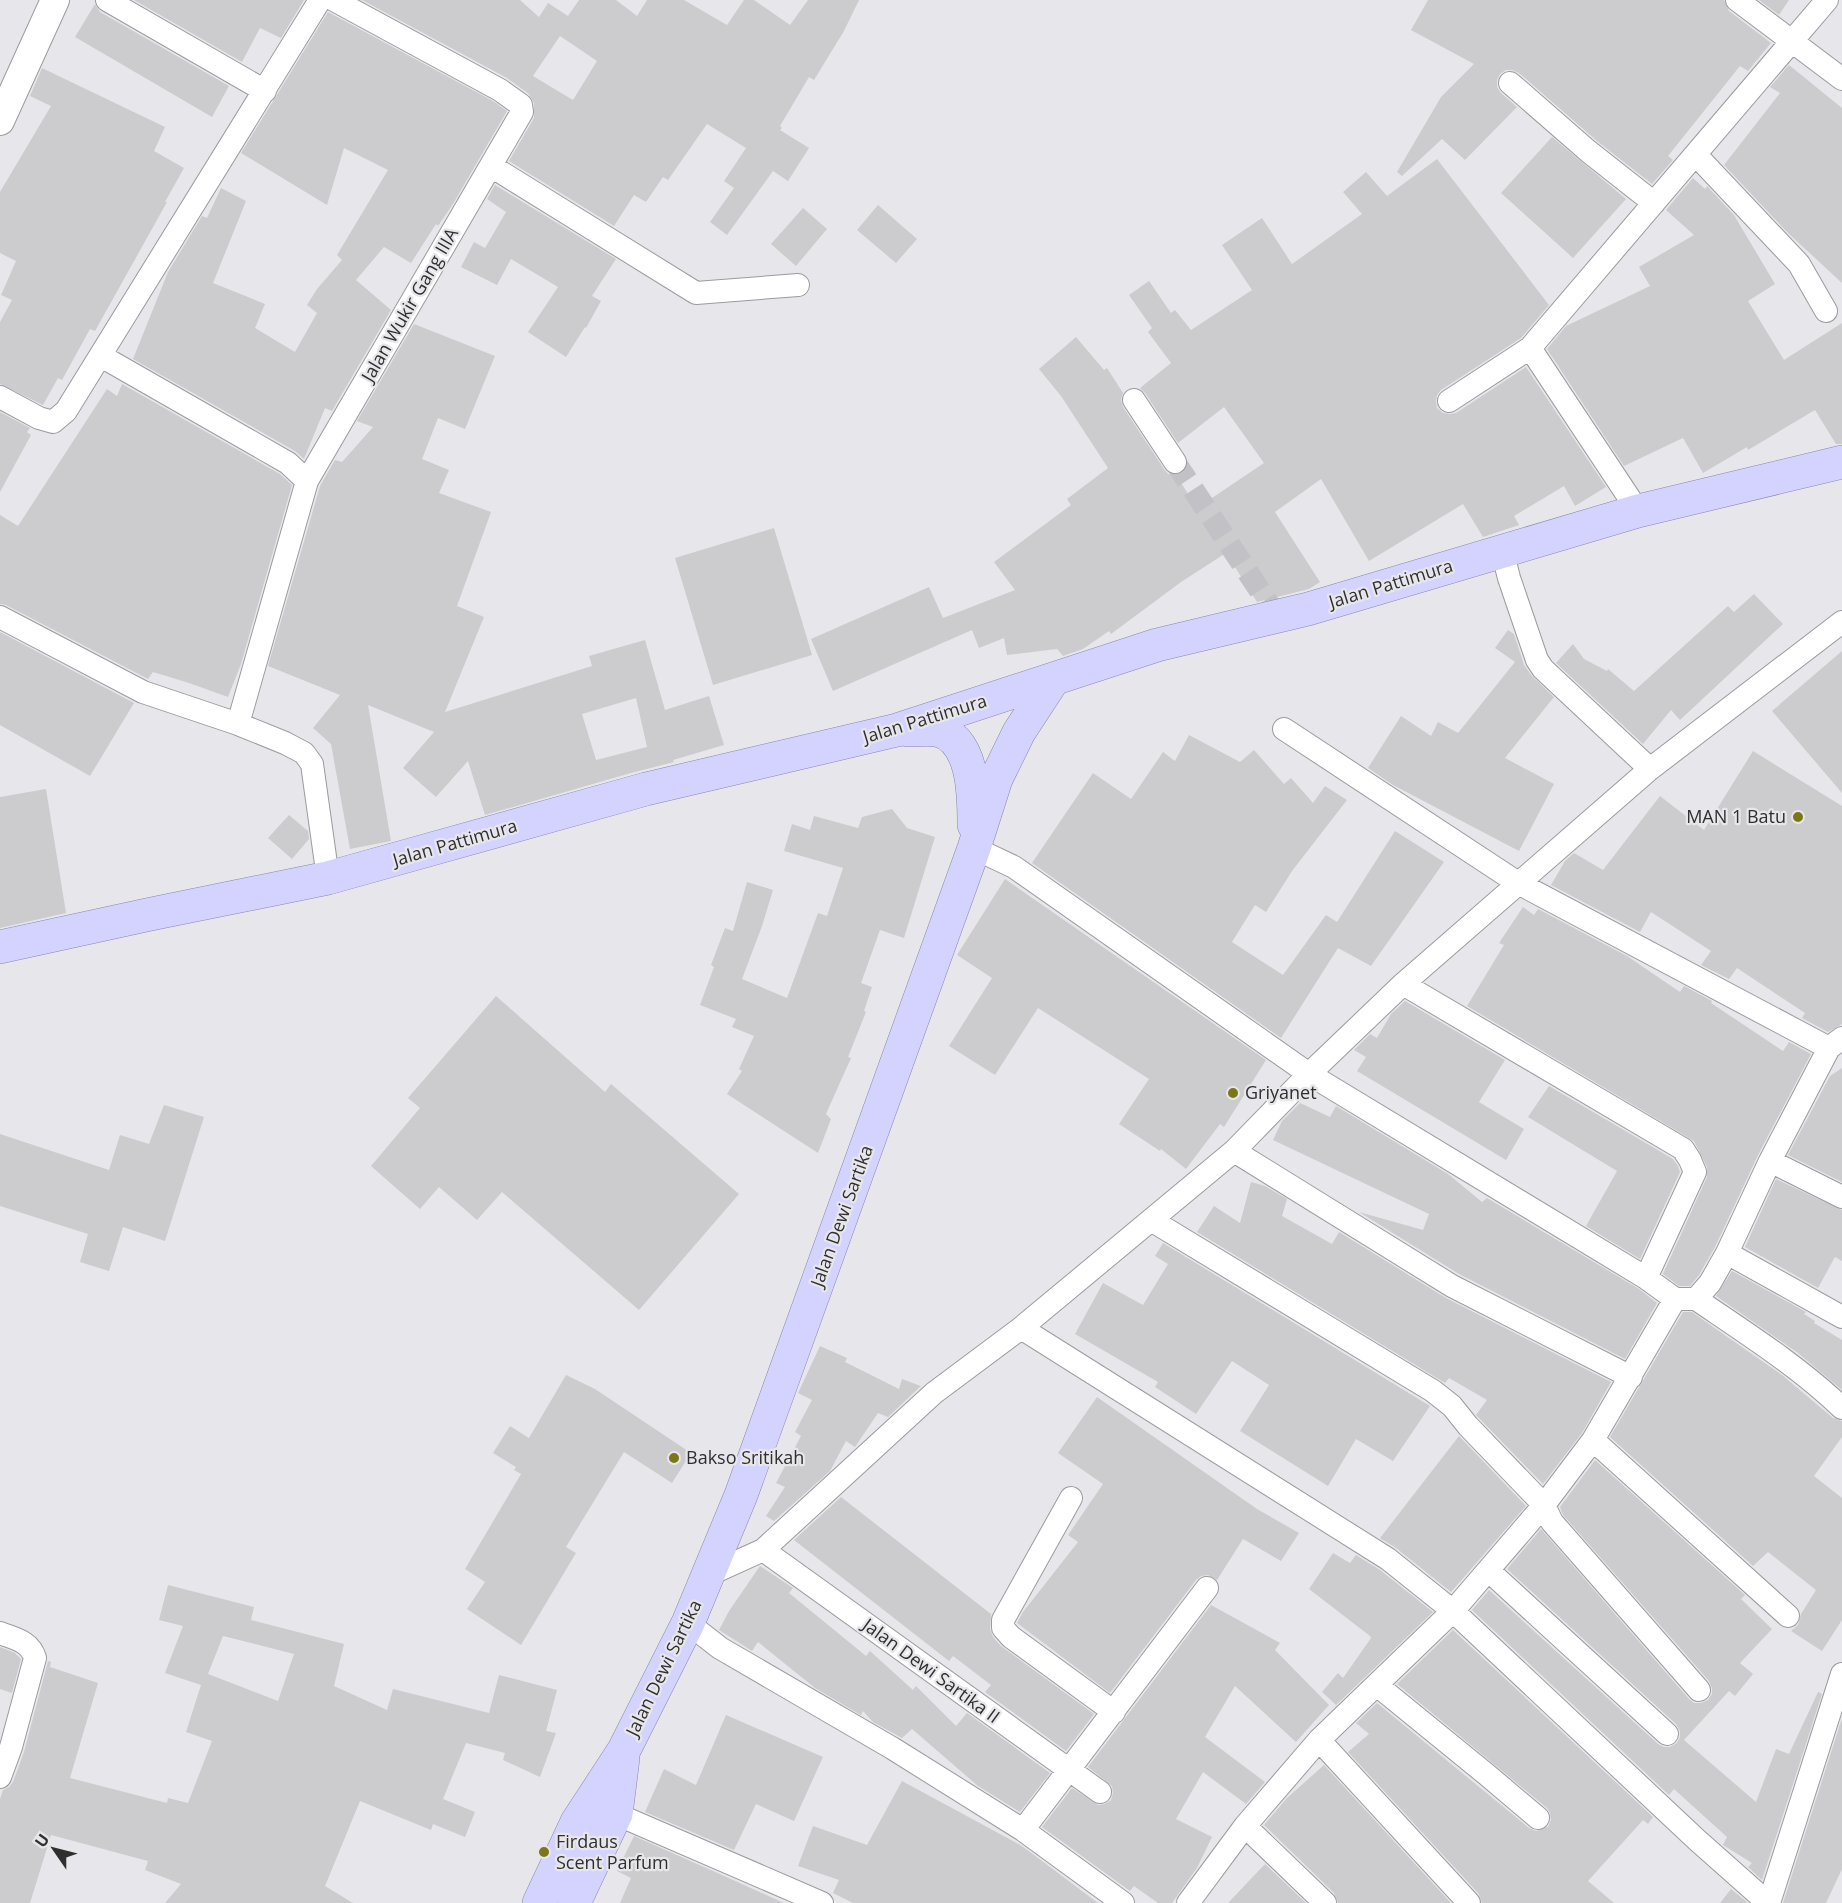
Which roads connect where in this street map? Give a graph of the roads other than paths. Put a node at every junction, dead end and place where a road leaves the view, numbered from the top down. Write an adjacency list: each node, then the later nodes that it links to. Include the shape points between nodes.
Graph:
1 (55, 0): 11 (street)
2 (107, 0): 10 (street)
3 (320, 0): 10 (street)
4 (334, 0): 13 (street, Jalan Wukir Gang IIIA, via 521,105 522,112)
5 (1737, 0): 7 (street)
6 (1827, 0): 7 (street)
7 (1793, 43): 8 (street); 12 (street)
8 (1842, 79)
9 (1510, 83): 14 (street)
10 (265, 91): 18 (street)
11 (0, 121)
12 (1696, 155): 14 (street); 16 (street, via 1799,264)
13 (491, 166): 15 (street, via 696,293); 24 (street, Jalan Wukir Gang IIIA)
14 (1654, 203): 17 (street)
15 (798, 285)
16 (1826, 311)
17 (1530, 348): 21 (street); 25 (street)
18 (101, 356): 19 (street, via 66,411 53,422); 24 (street, via 288,463)
19 (0, 397)
20 (1134, 400): 22 (street)
21 (1449, 401)
22 (1175, 462)
23 (1842, 462): 25 (main road, Jalan Pattimura)
24 (307, 481): 30 (street, Jalan Wukir Gang IIIA)
25 (1638, 511): 26 (main road, Jalan Pattimura)
26 (1502, 550): 29 (main road, Jalan Pattimura, via 1308,609 1156,645); 33 (street, via 1543,669)
27 (0, 617): 30 (street, via 143,692)
28 (1842, 622): 33 (street)
29 (1053, 680): 32 (main road, Jalan Pattimura); 34 (main road, Jalan Dewi Sartika, via 1019,732 1001,770)
30 (238, 724): 35 (street, via 304,753 312,764)
31 (1284, 729): 36 (street)
32 (897, 730): 34 (main road, via 937,730 950,737 961,751 970,771); 35 (main road, Jalan Pattimura, via 646,789)
33 (1650, 769): 36 (street)
34 (974, 848): 40 (street, via 1014,867); 57 (main road, Jalan Dewi Sartika, via 741,1495)
35 (328, 878): 37 (main road, Jalan Pattimura)
36 (1518, 883): 38 (street); 39 (street)
37 (0, 947)
38 (1402, 984): 40 (street); 46 (street, via 1683,1149 1695,1172)
39 (1836, 1043): 42 (street)
40 (1309, 1074): 41 (street); 46 (street)
41 (1234, 1151): 44 (street); 50 (street, via 1452,1286)
42 (1770, 1161): 43 (street); 45 (street)
43 (1842, 1197)
44 (1150, 1220): 49 (street); 54 (street, via 1433,1391 1452,1406)
45 (1727, 1253): 47 (street, via 1710,1283); 48 (street)
46 (1646, 1278): 47 (street)
47 (1685, 1299): 50 (street); 51 (street, via 1770,1349)
48 (1842, 1317)
49 (1021, 1328): 55 (street, via 934,1393); 59 (street, via 1388,1559)
50 (1631, 1377): 52 (street)
51 (1842, 1408)
52 (1593, 1440): 54 (street); 60 (street)
53 (1071, 1498): 66 (street, via 1003,1620 1003,1629)
54 (1544, 1505): 56 (street); 65 (street, via 1552,1522)
55 (763, 1550): 57 (street); 70 (street, Jalan Dewi Sartika II)
56 (1489, 1571): 59 (street); 67 (street)
57 (708, 1575): 61 (main road, Jalan Dewi Sartika)
58 (1207, 1588): 66 (street)
59 (1454, 1611): 64 (street); 84 (street)
60 (1788, 1616)
61 (688, 1623): 69 (main road, Jalan Dewi Sartika); 76 (street, via 720,1648)
62 (0, 1633): 71 (street, via 27,1643 35,1658)
63 (1842, 1674): 84 (street)
64 (1378, 1686): 68 (street); 74 (street)
65 (1699, 1690)
66 (1114, 1712): 70 (street)
67 (1667, 1734)
68 (1319, 1740): 75 (street); 83 (street)
69 (624, 1750): 73 (main road, Jalan Dewi Sartika); 77 (main road, Jalan Dewi Sartika, via 577,1822)
70 (1070, 1771): 72 (street, Jalan Dewi Sartika II); 76 (street)
71 (0, 1777)
72 (1100, 1792)
73 (616, 1814): 78 (main road, Jalan Dewi Sartika); 79 (street)
74 (1538, 1818)
75 (1245, 1826): 81 (street); 82 (street)
76 (1023, 1830): 80 (street)
77 (539, 1903)
78 (574, 1903)
79 (822, 1903)
80 (1124, 1903)
81 (1188, 1903)
82 (1325, 1903)
83 (1469, 1903)
84 (1768, 1903)

